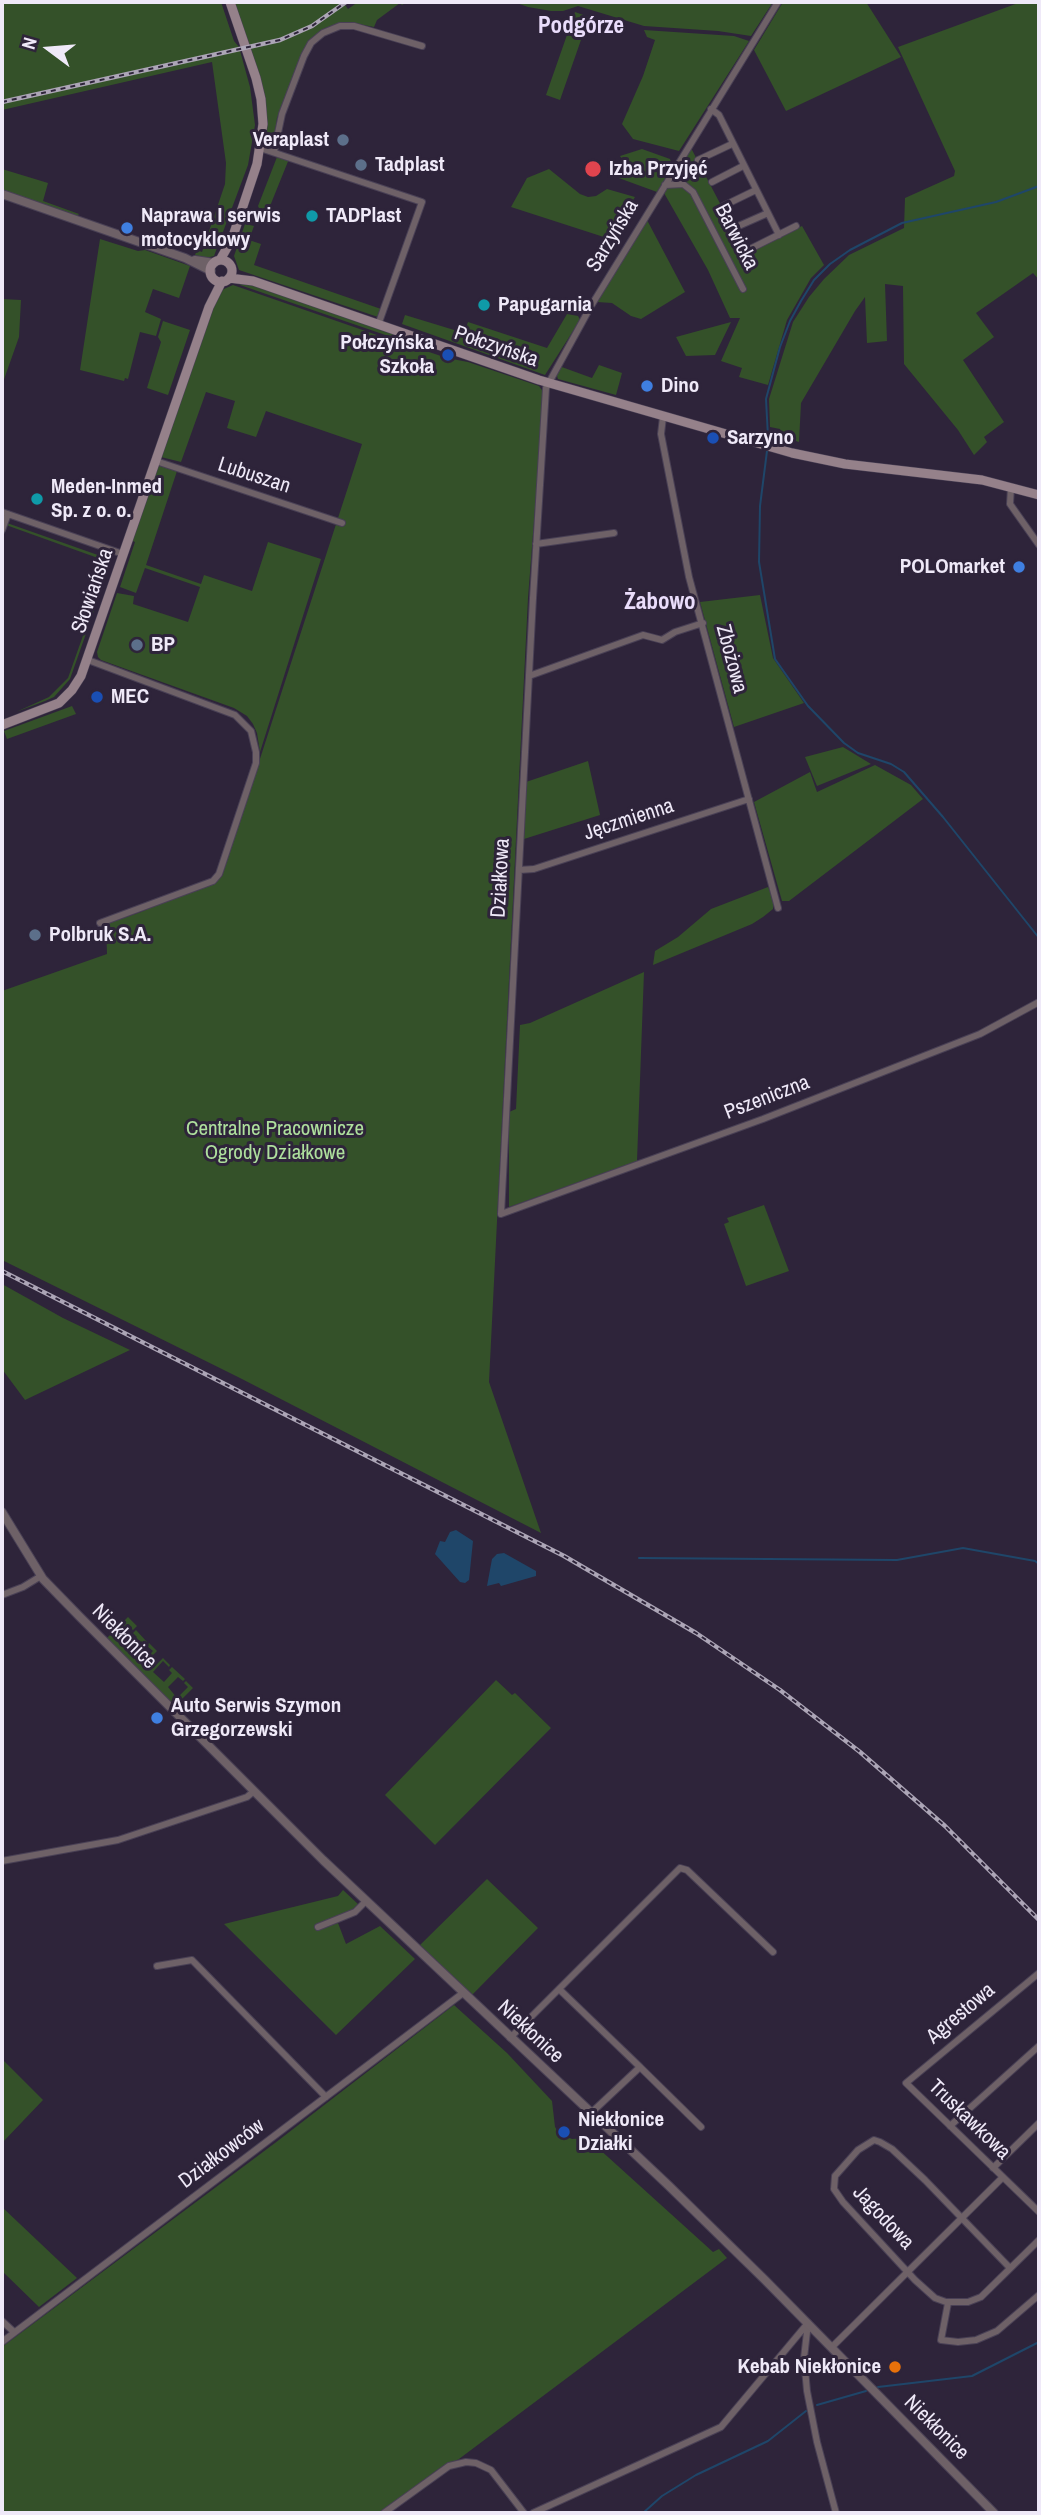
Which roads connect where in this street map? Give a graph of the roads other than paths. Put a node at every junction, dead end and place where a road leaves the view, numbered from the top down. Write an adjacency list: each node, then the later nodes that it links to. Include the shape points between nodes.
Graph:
1 (230, 2): 6 (main road, Słowiańska, via 260,91)
2 (778, 2): 4 (street, Sarzyńska)
3 (422, 46): 7 (street, via 354,26 323,33 304,56 282,114)
4 (711, 109): 5 (street, via 719,115); 11 (street, Sarzyńska)
5 (732, 144): 8 (street); 9 (street)
6 (260, 148): 7 (street); 20 (main road, Słowiańska)
7 (274, 152): 22 (street, via 422,202)
8 (698, 160)
9 (743, 166): 10 (street); 12 (street)
10 (712, 182)
11 (664, 186): 21 (street, Barwicka, via 682,184 693,192); 23 (street, Sarzyńska)
12 (756, 190): 14 (street); 15 (street)
13 (2, 194): 20 (street, Połczyńska)
14 (723, 206)
15 (768, 213): 17 (street); 18 (street)
16 (796, 226): 18 (street)
17 (734, 229)
18 (779, 235): 19 (street)
19 (746, 251)
20 (221, 270): 22 (main road, Połczyńska); 25 (main road, Słowiańska)
21 (743, 289)
22 (378, 325): 23 (main road, Połczyńska)
23 (547, 383): 24 (main road, Połczyńska); 32 (street, Działkowa)
24 (663, 416): 26 (main road, Połczyńska, via 845,464); 35 (street, Zbożowa, via 662,434 684,552)
25 (156, 461): 29 (street, Lubuszan); 34 (main road, Słowiańska)
26 (1011, 486): 27 (main road, Połczyńska); 33 (street, via 1010,504)
27 (1039, 495)
28 (5, 513): 30 (street); 34 (street)
29 (342, 523)
30 (2, 530)
31 (614, 533): 32 (street)
32 (536, 544): 37 (street, Działkowa)
33 (1039, 545)
34 (123, 554): 36 (main road, Słowiańska)
35 (703, 623): 37 (street, via 662,640 643,635); 39 (street, Zbożowa)
36 (88, 660): 38 (main road, Słowiańska, via 75,686 59,703); 42 (street, via 235,715 251,731 256,752 213,881)
37 (529, 676): 40 (street, Działkowa)
38 (2, 725)
39 (750, 799): 40 (street, Jęczmienna); 41 (street, Zbożowa)
40 (519, 870): 44 (street, Działkowa)
41 (778, 908)
42 (100, 923)
43 (1039, 1002): 44 (street, Pszeniczna, via 980,1034 764,1119)
44 (501, 1214)
45 (2, 1511): 46 (street, Niekłonice)
46 (41, 1576): 47 (street); 48 (street, Niekłonice)
47 (2, 1595)
48 (254, 1791): 49 (street, via 118,1840); 50 (street, Niekłonice)
49 (2, 1861)
50 (366, 1901): 51 (street, via 355,1912); 56 (street, Niekłonice)
51 (318, 1927)
52 (773, 1952): 55 (street, via 680,1868)
53 (157, 1966): 61 (street, via 192,1960)
54 (1039, 1973): 60 (street, Agrestowa)
55 (559, 1989): 57 (street); 59 (street)
56 (463, 1993): 57 (street, Niekłonice); 61 (street, Działkowców)
57 (510, 2038): 62 (street, Niekłonice)
58 (1039, 2046): 64 (street)
59 (640, 2067): 62 (street); 65 (street)
60 (906, 2083): 64 (street, Truskawkowa)
61 (326, 2097): 79 (street, Działkowców)
62 (590, 2114): 78 (street, Niekłonice)
63 (1039, 2123): 66 (street)
64 (950, 2126): 66 (street, Truskawkowa)
65 (701, 2127)
66 (993, 2168): 67 (street, Truskawkowa)
67 (1003, 2177): 69 (street, Truskawkowa); 71 (street)
68 (1039, 2200): 69 (street)
69 (1033, 2206): 70 (street, Truskawkowa)
70 (1039, 2212)
71 (963, 2219): 73 (street, Jagodowa); 74 (street); 74 (street, Jagodowa, via 892,2148 874,2140 858,2150 835,2176 834,2189)
72 (1039, 2240): 73 (street)
73 (1010, 2268): 76 (street, via 981,2297)
74 (909, 2271): 76 (street, Jagodowa, via 935,2298); 81 (street)
75 (1039, 2295): 76 (street, via 997,2332 958,2342 941,2340)
76 (948, 2303)
77 (2, 2321): 79 (street)
78 (808, 2323): 81 (street, Niekłonice); 84 (street, via 721,2427); 85 (street, via 807,2391)
79 (14, 2333): 80 (street, Działkowców)
80 (2, 2342)
81 (832, 2347): 86 (street, Niekłonice)
82 (384, 2513): 83 (street, via 449,2466 466,2462 491,2470)
83 (524, 2513)
84 (533, 2513)
85 (836, 2513)
86 (994, 2513)

